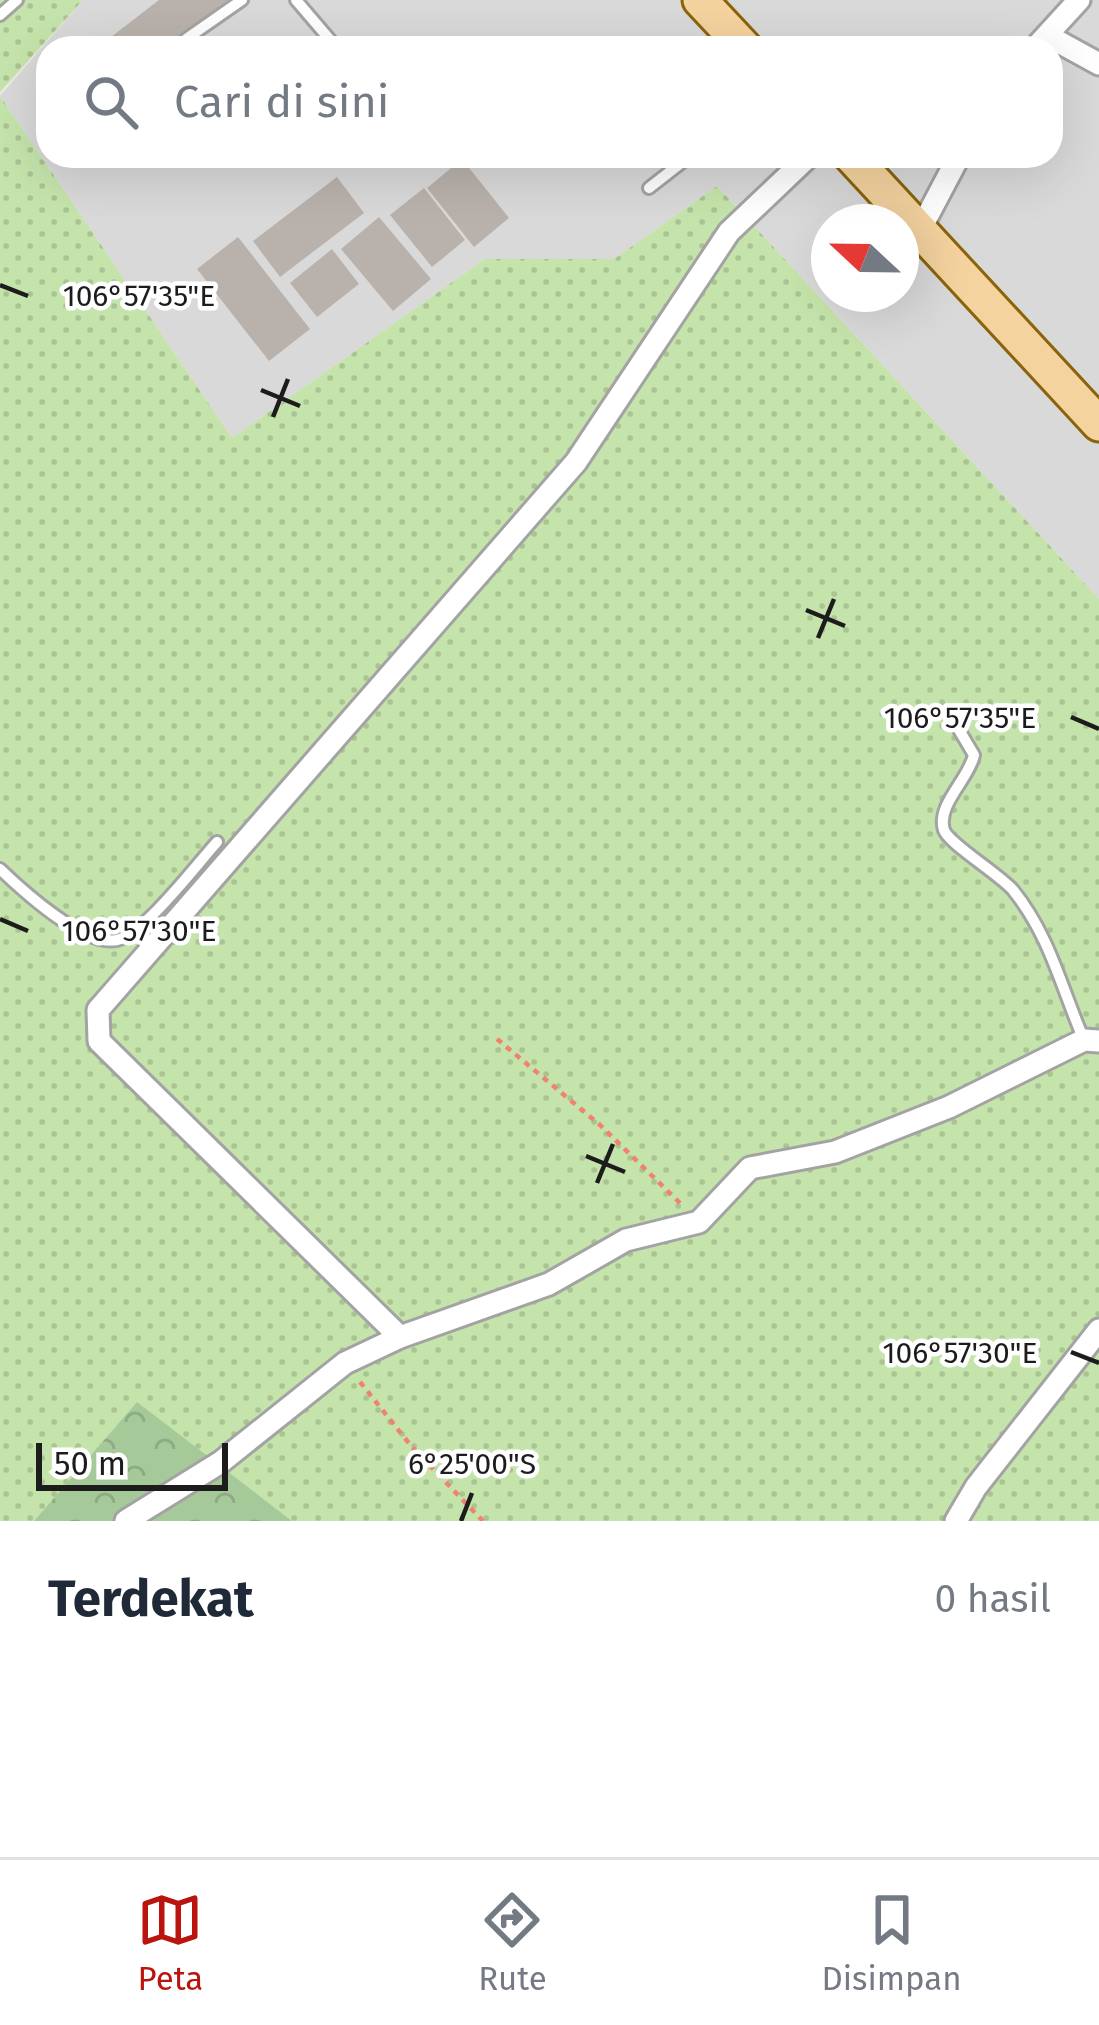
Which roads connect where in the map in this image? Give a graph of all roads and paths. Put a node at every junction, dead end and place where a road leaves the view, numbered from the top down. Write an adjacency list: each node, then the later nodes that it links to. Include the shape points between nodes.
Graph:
1 (17, 0): 6 (lane)
2 (242, 0): 7 (lane)
3 (296, 0): 8 (lane)
4 (1079, 0): 10 (street)
5 (703, 1): 9 (main road)
6 (0, 15)
7 (190, 36)
8 (327, 36)
9 (734, 36)
10 (1046, 36)
11 (1063, 50): 12 (street)
12 (1099, 64)
13 (675, 168): 17 (lane)
14 (796, 168): 27 (street, via 729,232 576,462 98,1010 99,1041)
15 (861, 168): 18 (main road)
16 (953, 168): 18 (street)
17 (650, 188)
18 (920, 230): 19 (main road)
19 (1099, 424)
20 (952, 718): 24 (lane, via 974,755 943,828 999,874 1037,923)
21 (218, 842): 22 (lane, via 118,940 37,904)
22 (0, 869)
23 (497, 1039): 25 (path)
24 (1091, 1040): 25 (street, via 835,1152 750,1168)
25 (699, 1222): 27 (street, via 626,1240 549,1284)
26 (1099, 1330): 31 (street)
27 (400, 1337): 28 (street)
28 (345, 1363): 29 (street, via 221,1462); 30 (path)
29 (126, 1521)
30 (484, 1521)
31 (956, 1521)

